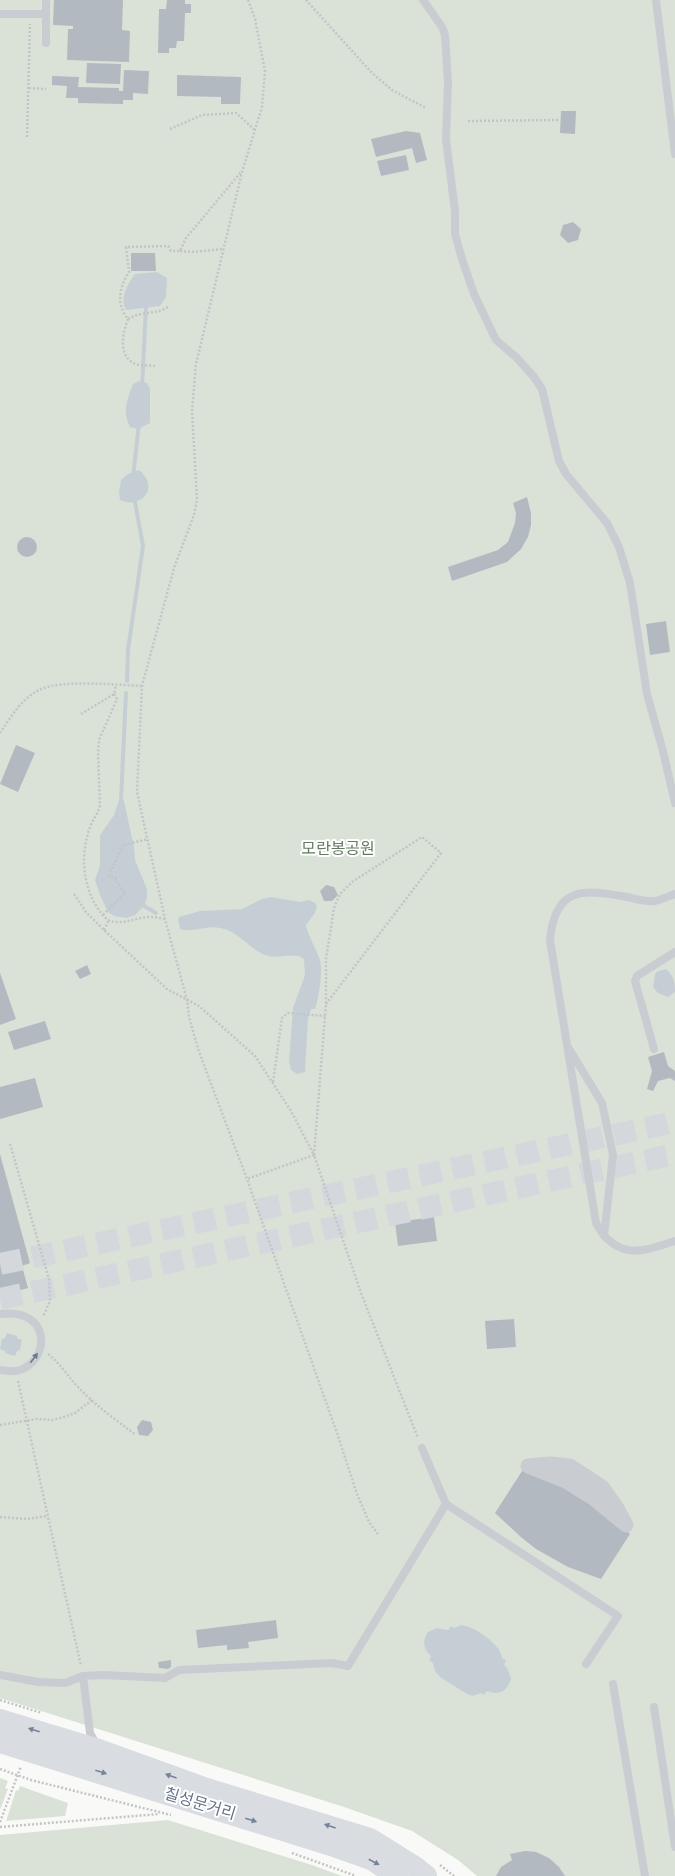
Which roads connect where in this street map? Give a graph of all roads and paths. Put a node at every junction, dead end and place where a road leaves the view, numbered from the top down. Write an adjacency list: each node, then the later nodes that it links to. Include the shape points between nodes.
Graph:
1 (46, 0): 8 (lane)
2 (248, 0): 16 (path, via 255,19 265,71 262,107)
3 (306, 0): 12 (path, via 372,73 392,90)
4 (423, 0): 30 (lane, via 445,35 448,82 446,139 455,211 455,234 462,259 474,294 496,340 530,372 542,389 559,461 566,474 607,523 619,547 630,583 647,694)
5 (656, 0): 18 (lane)
6 (0, 14): 7 (lane)
7 (31, 14): 8 (lane); 10 (path)
8 (46, 14): 9 (lane)
9 (46, 43)
10 (29, 88): 11 (path); 17 (path)
11 (46, 89)
12 (426, 108)
13 (558, 120): 14 (path)
14 (468, 122)
15 (170, 129): 16 (path, via 202,115 236,112)
16 (255, 130): 19 (path)
17 (27, 137)
18 (675, 154)
19 (242, 172): 20 (path); 21 (path, via 186,238)
20 (223, 249): 21 (path); 26 (path, via 196,364 192,411 197,499 194,515 174,568)
21 (180, 251): 23 (path, via 171,251 168,246 126,246 129,272 122,283 120,299 122,311)
22 (168, 307): 23 (path, via 160,312 135,314)
23 (128, 319): 24 (path, via 122,342 128,359 135,364)
24 (155, 366)
25 (116, 685): 26 (path); 27 (path); 29 (path, via 60,685 38,691 14,711)
26 (142, 686): 31 (path, via 137,792)
27 (114, 694): 28 (path); 34 (path, via 117,699 99,740 100,805 90,826 84,861 84,872 90,893 96,906)
28 (81, 714)
29 (0, 733)
30 (675, 804)
31 (148, 840): 34 (path, via 123,845 109,876 117,879 125,893); 35 (path)
32 (74, 894): 37 (path, via 86,912)
33 (675, 894): 42 (lane, via 655,901 584,892 565,900 557,910 550,940)
34 (104, 913): 36 (path)
35 (165, 919): 36 (path, via 149,917 123,922); 39 (path)
36 (109, 920): 37 (path)
37 (104, 930): 39 (path, via 168,989)
38 (675, 952): 43 (lane, via 637,976 635,981)
39 (187, 1000): 44 (path, via 199,1006 237,1038 255,1056); 47 (path, via 199,1052)
40 (326, 1004): 40 (path, via 326,959 334,908 340,894 352,882 422,837 441,854); 41 (path)
41 (325, 1016): 44 (path, via 288,1013 282,1018); 46 (path)
42 (566, 1044): 48 (lane, via 596,1223); 48 (lane, via 602,1103 612,1145)
43 (654, 1049)
44 (273, 1082): 46 (path)
45 (10, 1144): 51 (path, via 49,1279 50,1301)
46 (314, 1155): 47 (path); 59 (path, via 361,1293)
47 (247, 1179): 64 (path, via 357,1494 369,1522)
48 (604, 1236): 49 (lane, via 618,1247 632,1250)
49 (675, 1241)
50 (0, 1314): 51 (lane, via 16,1313 28,1316)
51 (38, 1326): 52 (lane, via 41,1340)
52 (39, 1348): 53 (lane, one-way to 52, via 16,1371 29,1365 38,1354); 55 (path, via 57,1362)
53 (0, 1370)
54 (18, 1382): 56 (path)
55 (92, 1400): 56 (path, via 75,1413 64,1417); 58 (path)
56 (27, 1421): 57 (path); 62 (path)
57 (0, 1425)
58 (136, 1435)
59 (422, 1448): 61 (lane)
60 (528, 1466): 60 (street, via 566,1481 592,1497 626,1525 602,1487 570,1466)
61 (446, 1504): 65 (lane, via 618,1616); 67 (lane, via 348,1666 332,1663 178,1670 165,1678)
62 (47, 1516): 63 (path, via 27,1519); 67 (path)
63 (0, 1517)
64 (378, 1534)
65 (586, 1664)
66 (0, 1675): 67 (lane, via 38,1682 65,1683)
67 (83, 1676): 72 (lane, via 90,1733)
68 (612, 1684): 81 (lane)
69 (654, 1707): 78 (lane)
70 (0, 1720): 72 (main road, one-way to 70)
71 (0, 1742): 79 (main road, 칠성문거리, one-way to 79, via 332,1845 373,1860)
72 (99, 1750): 80 (main road, 칠성문거리, one-way to 72, via 370,1840 207,1789)
73 (21, 1766): 75 (path)
74 (0, 1770): 75 (path)
75 (18, 1776): 76 (path); 77 (path, via 162,1814)
76 (0, 1822)
77 (0, 1827)
78 (675, 1847)
79 (397, 1876)
80 (426, 1876)
81 (645, 1876)

